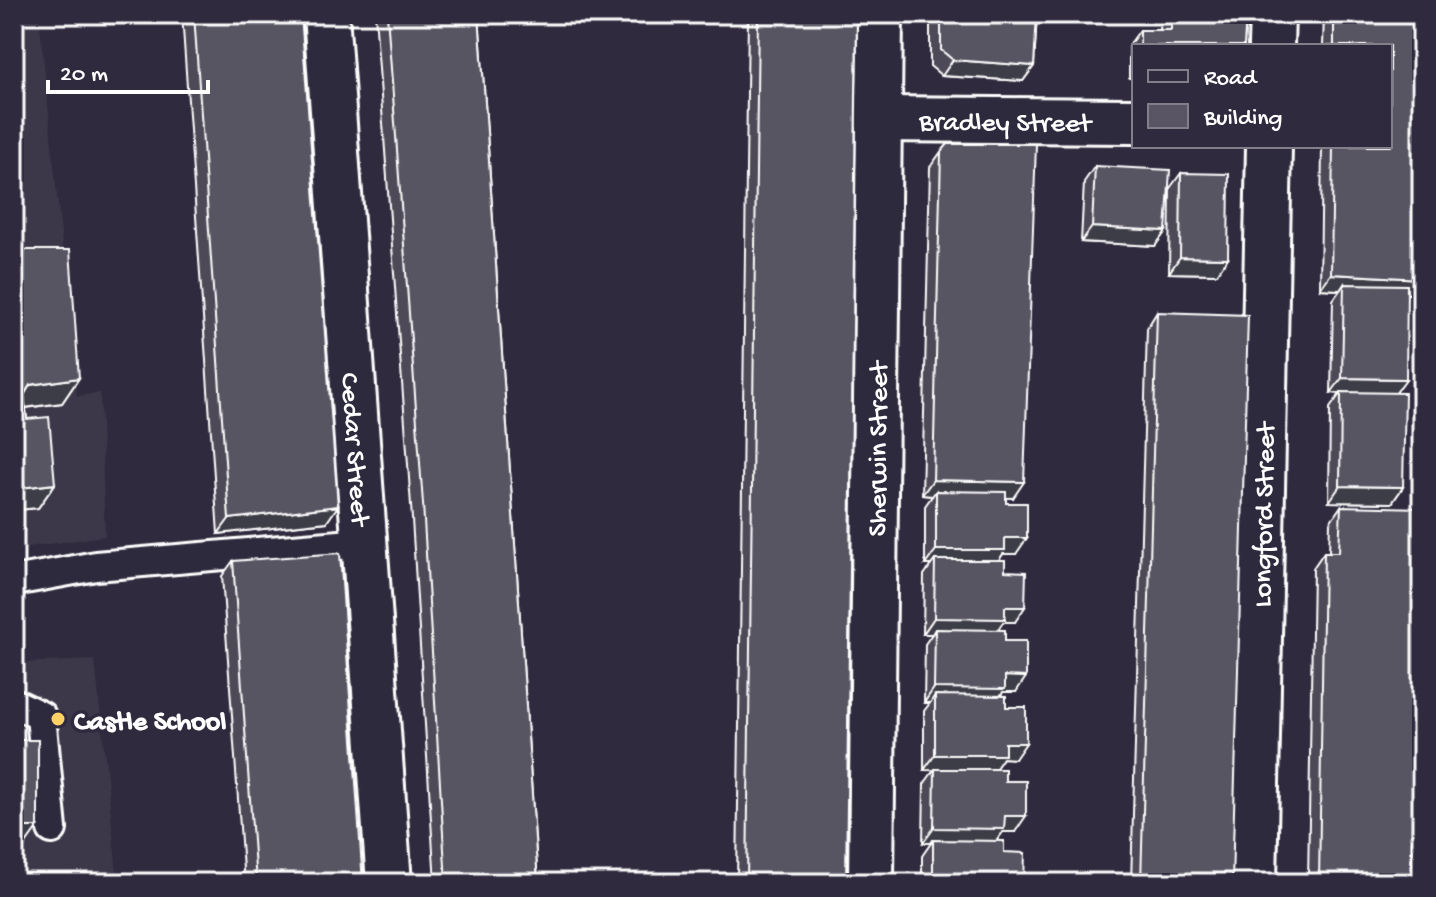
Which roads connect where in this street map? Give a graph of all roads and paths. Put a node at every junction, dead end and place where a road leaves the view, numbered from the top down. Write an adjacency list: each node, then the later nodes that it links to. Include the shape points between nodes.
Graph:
1 (326, 14): 8 (street, Cedar Street)
2 (880, 14): 5 (street, Sherwin Street)
3 (1272, 14): 4 (street)
4 (1271, 44)
5 (877, 119): 6 (street, Bradley Street); 13 (street, Sherwin Street)
6 (1132, 121)
7 (1269, 148): 14 (street, Longford Street)
8 (363, 543): 9 (lane, via 96,566); 12 (street, Cedar Street)
9 (14, 581)
10 (14, 703): 11 (lane, via 41,716)
11 (52, 829)
12 (389, 883)
13 (871, 883)
14 (1254, 883)

